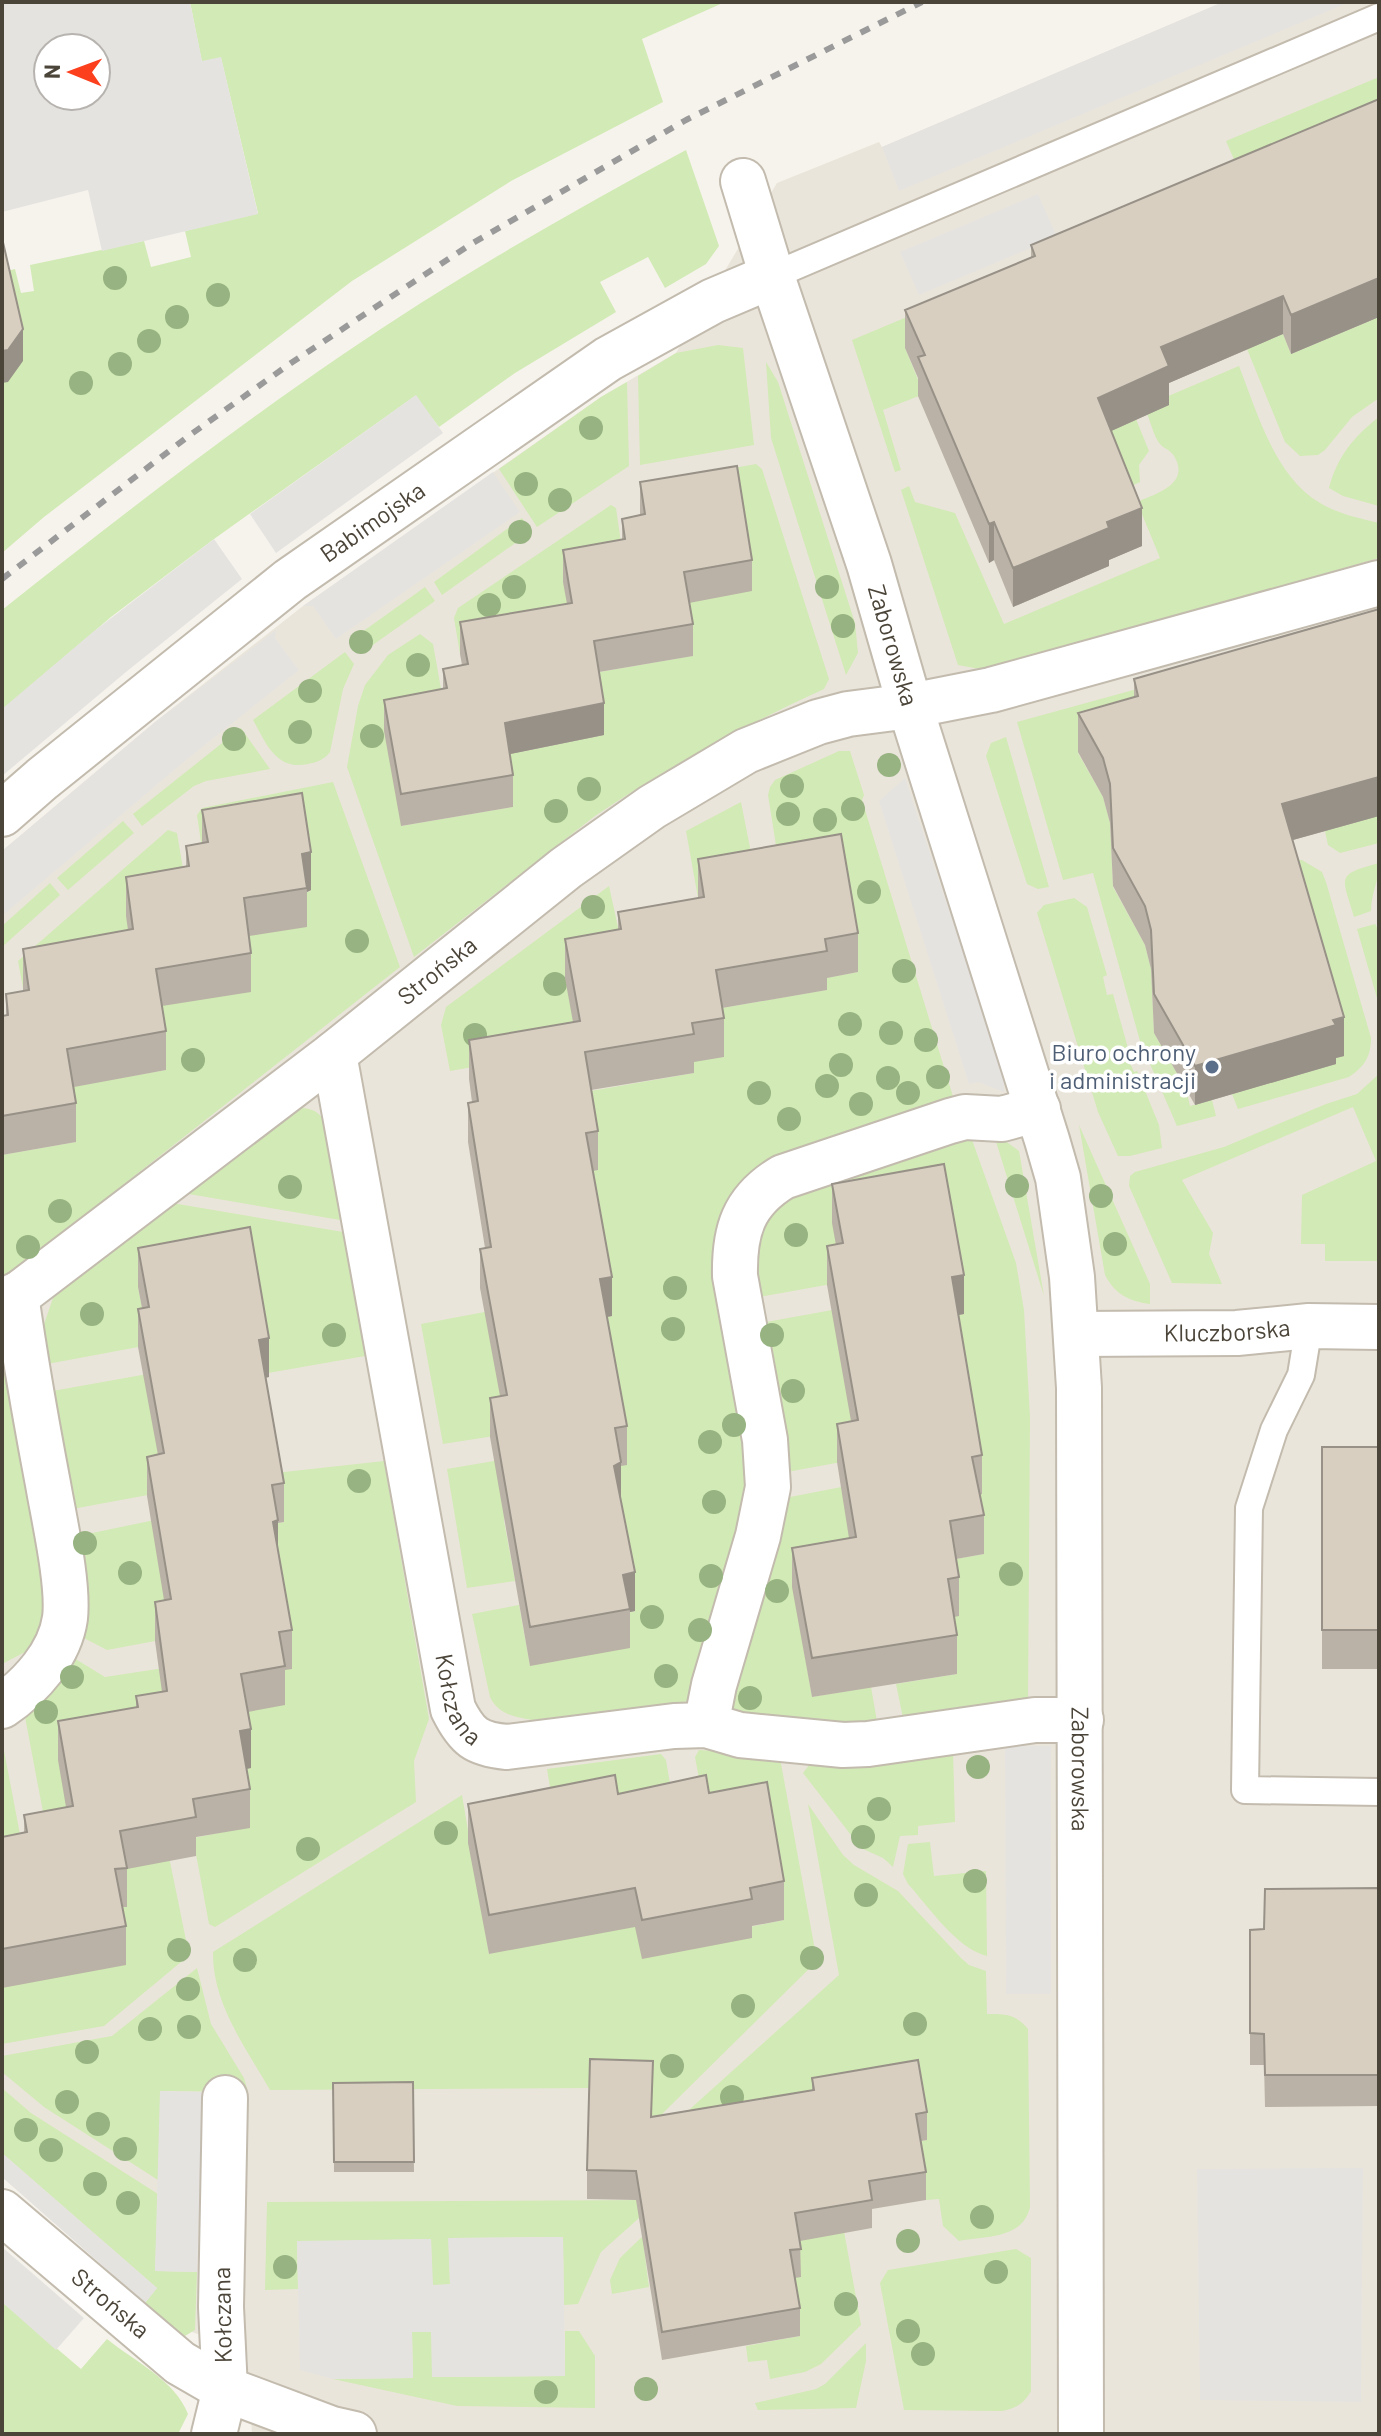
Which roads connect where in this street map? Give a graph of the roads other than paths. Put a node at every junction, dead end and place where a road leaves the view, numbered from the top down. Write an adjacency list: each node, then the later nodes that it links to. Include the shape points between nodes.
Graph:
1 (1379, 17): 3 (lane)
2 (743, 181): 3 (street, Zaborowska)
3 (772, 276): 5 (street, Zaborowska, via 869,564); 6 (street, Babimojska, via 713,301 608,359 290,580)
4 (1379, 583): 5 (street, Strońska, via 991,690)
5 (910, 706): 7 (street, Strońska, via 848,714 772,739 652,807 566,868); 8 (street, Zaborowska)
6 (2, 814)
7 (334, 1054): 9 (street, Strońska); 15 (street, Kołczana, via 453,1709 461,1725 472,1738 507,1747)
8 (1038, 1109): 12 (street, Zaborowska, via 1058,1178); 15 (street, via 1002,1119 965,1117 936,1125 783,1177 750,1205 734,1250 735,1276 765,1440 768,1487)
9 (9, 1301): 13 (street, via 55,1525 65,1618 47,1663)
10 (1309, 1326): 11 (street, Kluczborska); 12 (street, Kluczborska, via 1237,1333); 16 (lane, via 1301,1375 1274,1430 1249,1508 1245,1790)
11 (1379, 1327)
12 (1077, 1334): 14 (street, Zaborowska)
13 (2, 1706)
14 (1081, 1720): 15 (street, Kołczana, via 1035,1720 843,1745 740,1735); 22 (street, Zaborowska)
15 (706, 1725)
16 (1379, 1792)
17 (225, 2098): 19 (street, Kołczana)
18 (2, 2212): 19 (street, Strońska, via 152,2341)
19 (225, 2389): 20 (street, Kołczana); 21 (street, Strońska)
20 (214, 2434)
21 (354, 2434)
22 (1081, 2434)

